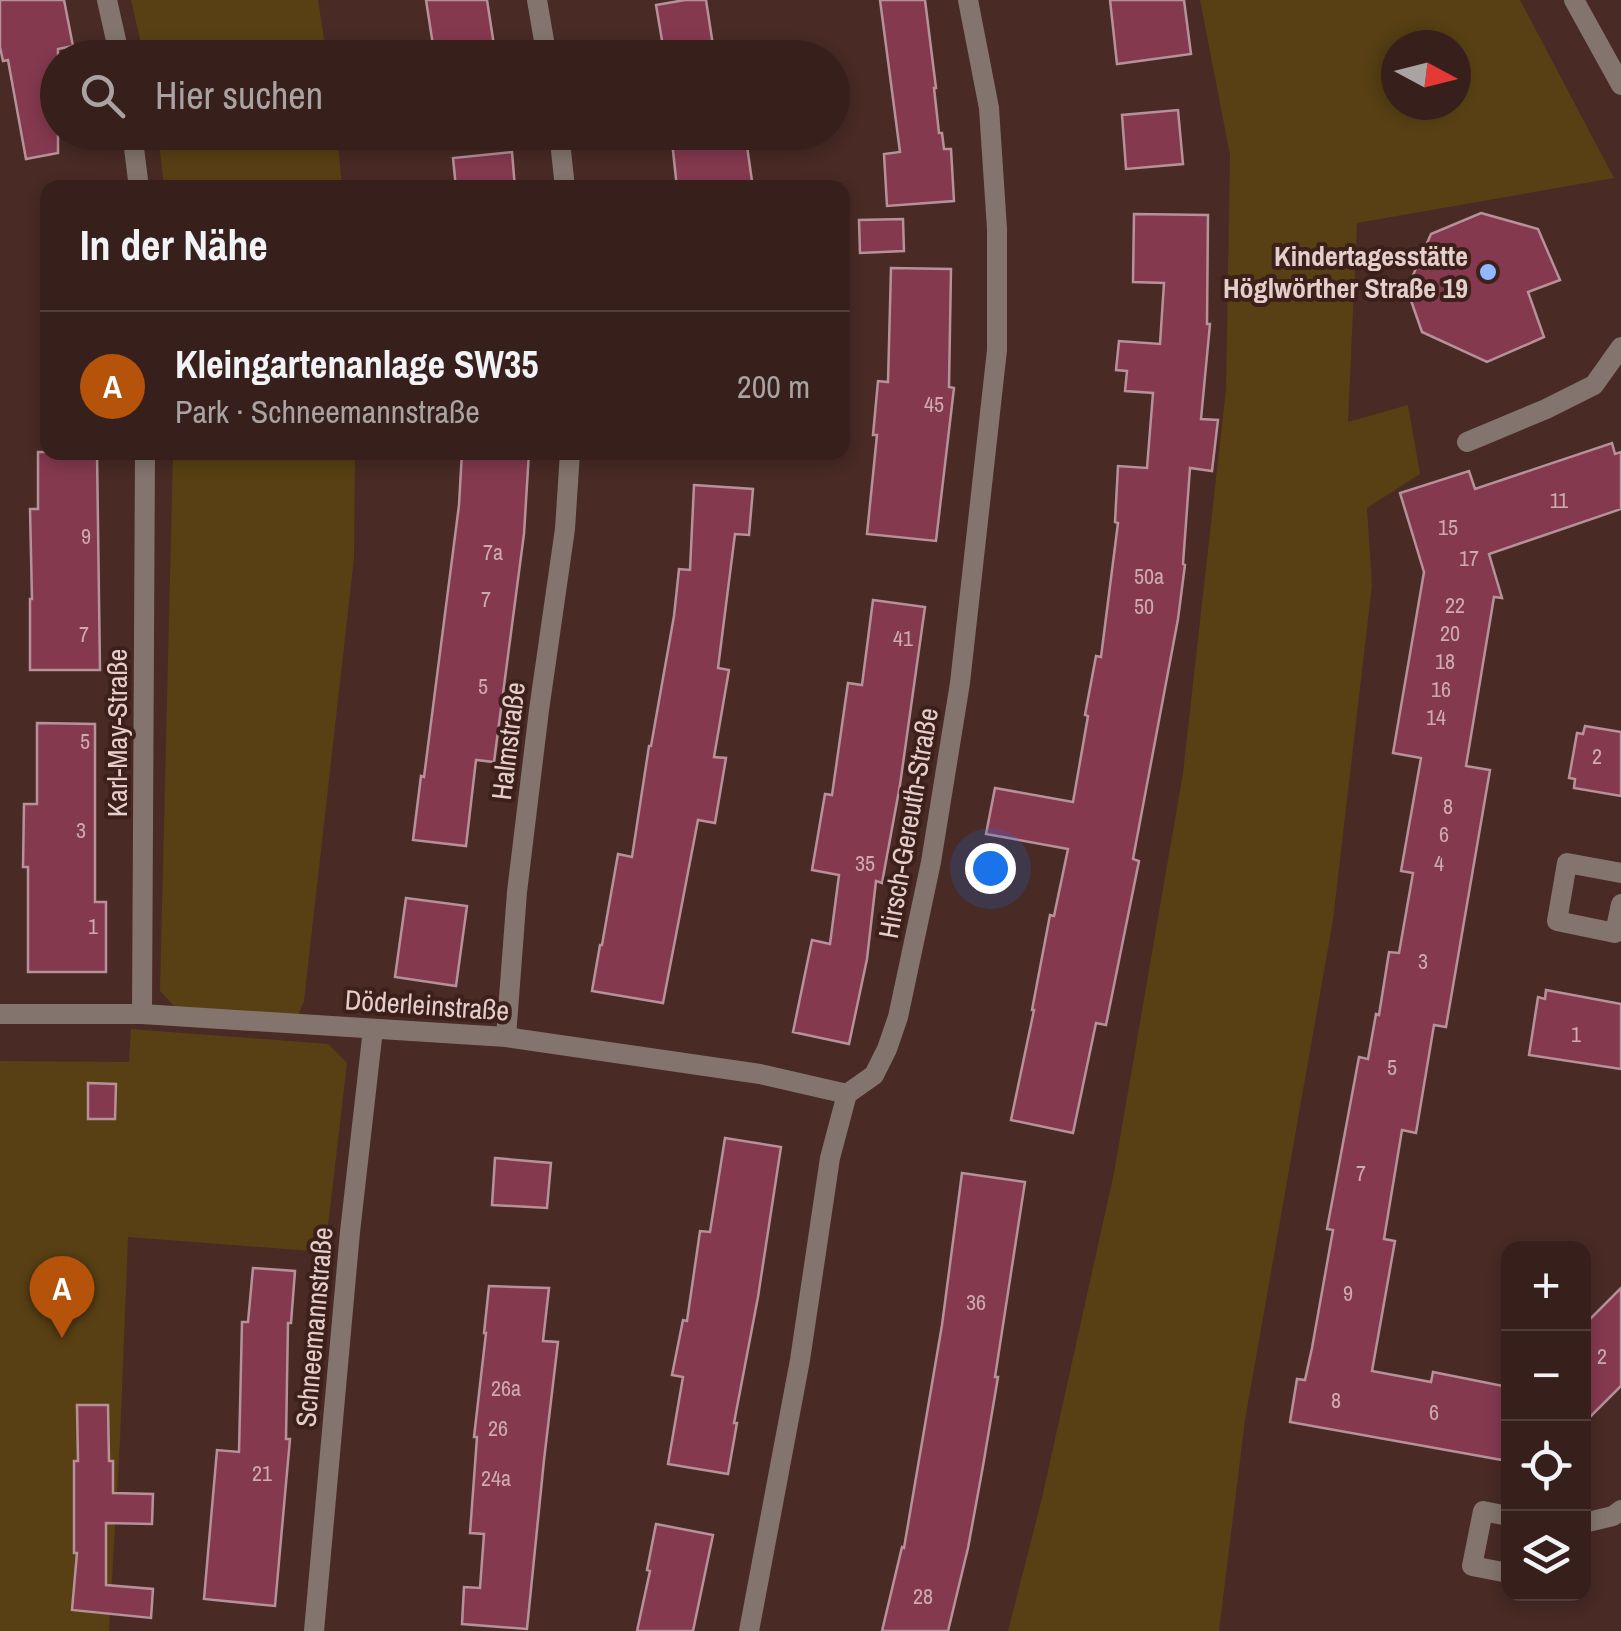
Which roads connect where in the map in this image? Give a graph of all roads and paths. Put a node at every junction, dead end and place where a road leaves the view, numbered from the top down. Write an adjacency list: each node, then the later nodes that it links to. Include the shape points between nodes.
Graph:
1 (107, 0): 5 (street)
2 (537, 0): 6 (street)
3 (968, 0): 22 (street, Hirsch-Gereuth-Straße, via 989,108 997,228 998,350 984,481 960,683 909,971 887,1050 874,1074)
4 (1574, 0): 7 (street)
5 (116, 40)
6 (544, 40)
7 (1621, 86)
8 (134, 150): 10 (street)
9 (561, 150): 11 (street)
10 (138, 180)
11 (564, 180)
12 (1621, 347): 13 (street, via 1594,385)
13 (1467, 442)
14 (145, 460): 19 (street, Karl-May-Straße)
15 (570, 460): 21 (street, Halmstraße)
16 (1621, 873): 17 (street, via 1568,863 1557,921 1616,934)
17 (1621, 904)
18 (0, 1014): 19 (street, Döderleinstraße)
19 (142, 1014): 20 (street, Döderleinstraße)
20 (374, 1029): 21 (street, Döderleinstraße); 27 (street, Schneemannstraße)
21 (506, 1037): 22 (street, Döderleinstraße, via 760,1074)
22 (846, 1094): 28 (street)
23 (1621, 1510): 25 (street)
24 (1501, 1515): 26 (street, via 1483,1511 1472,1566)
25 (1591, 1522)
26 (1501, 1571)
27 (314, 1631)
28 (749, 1631)

